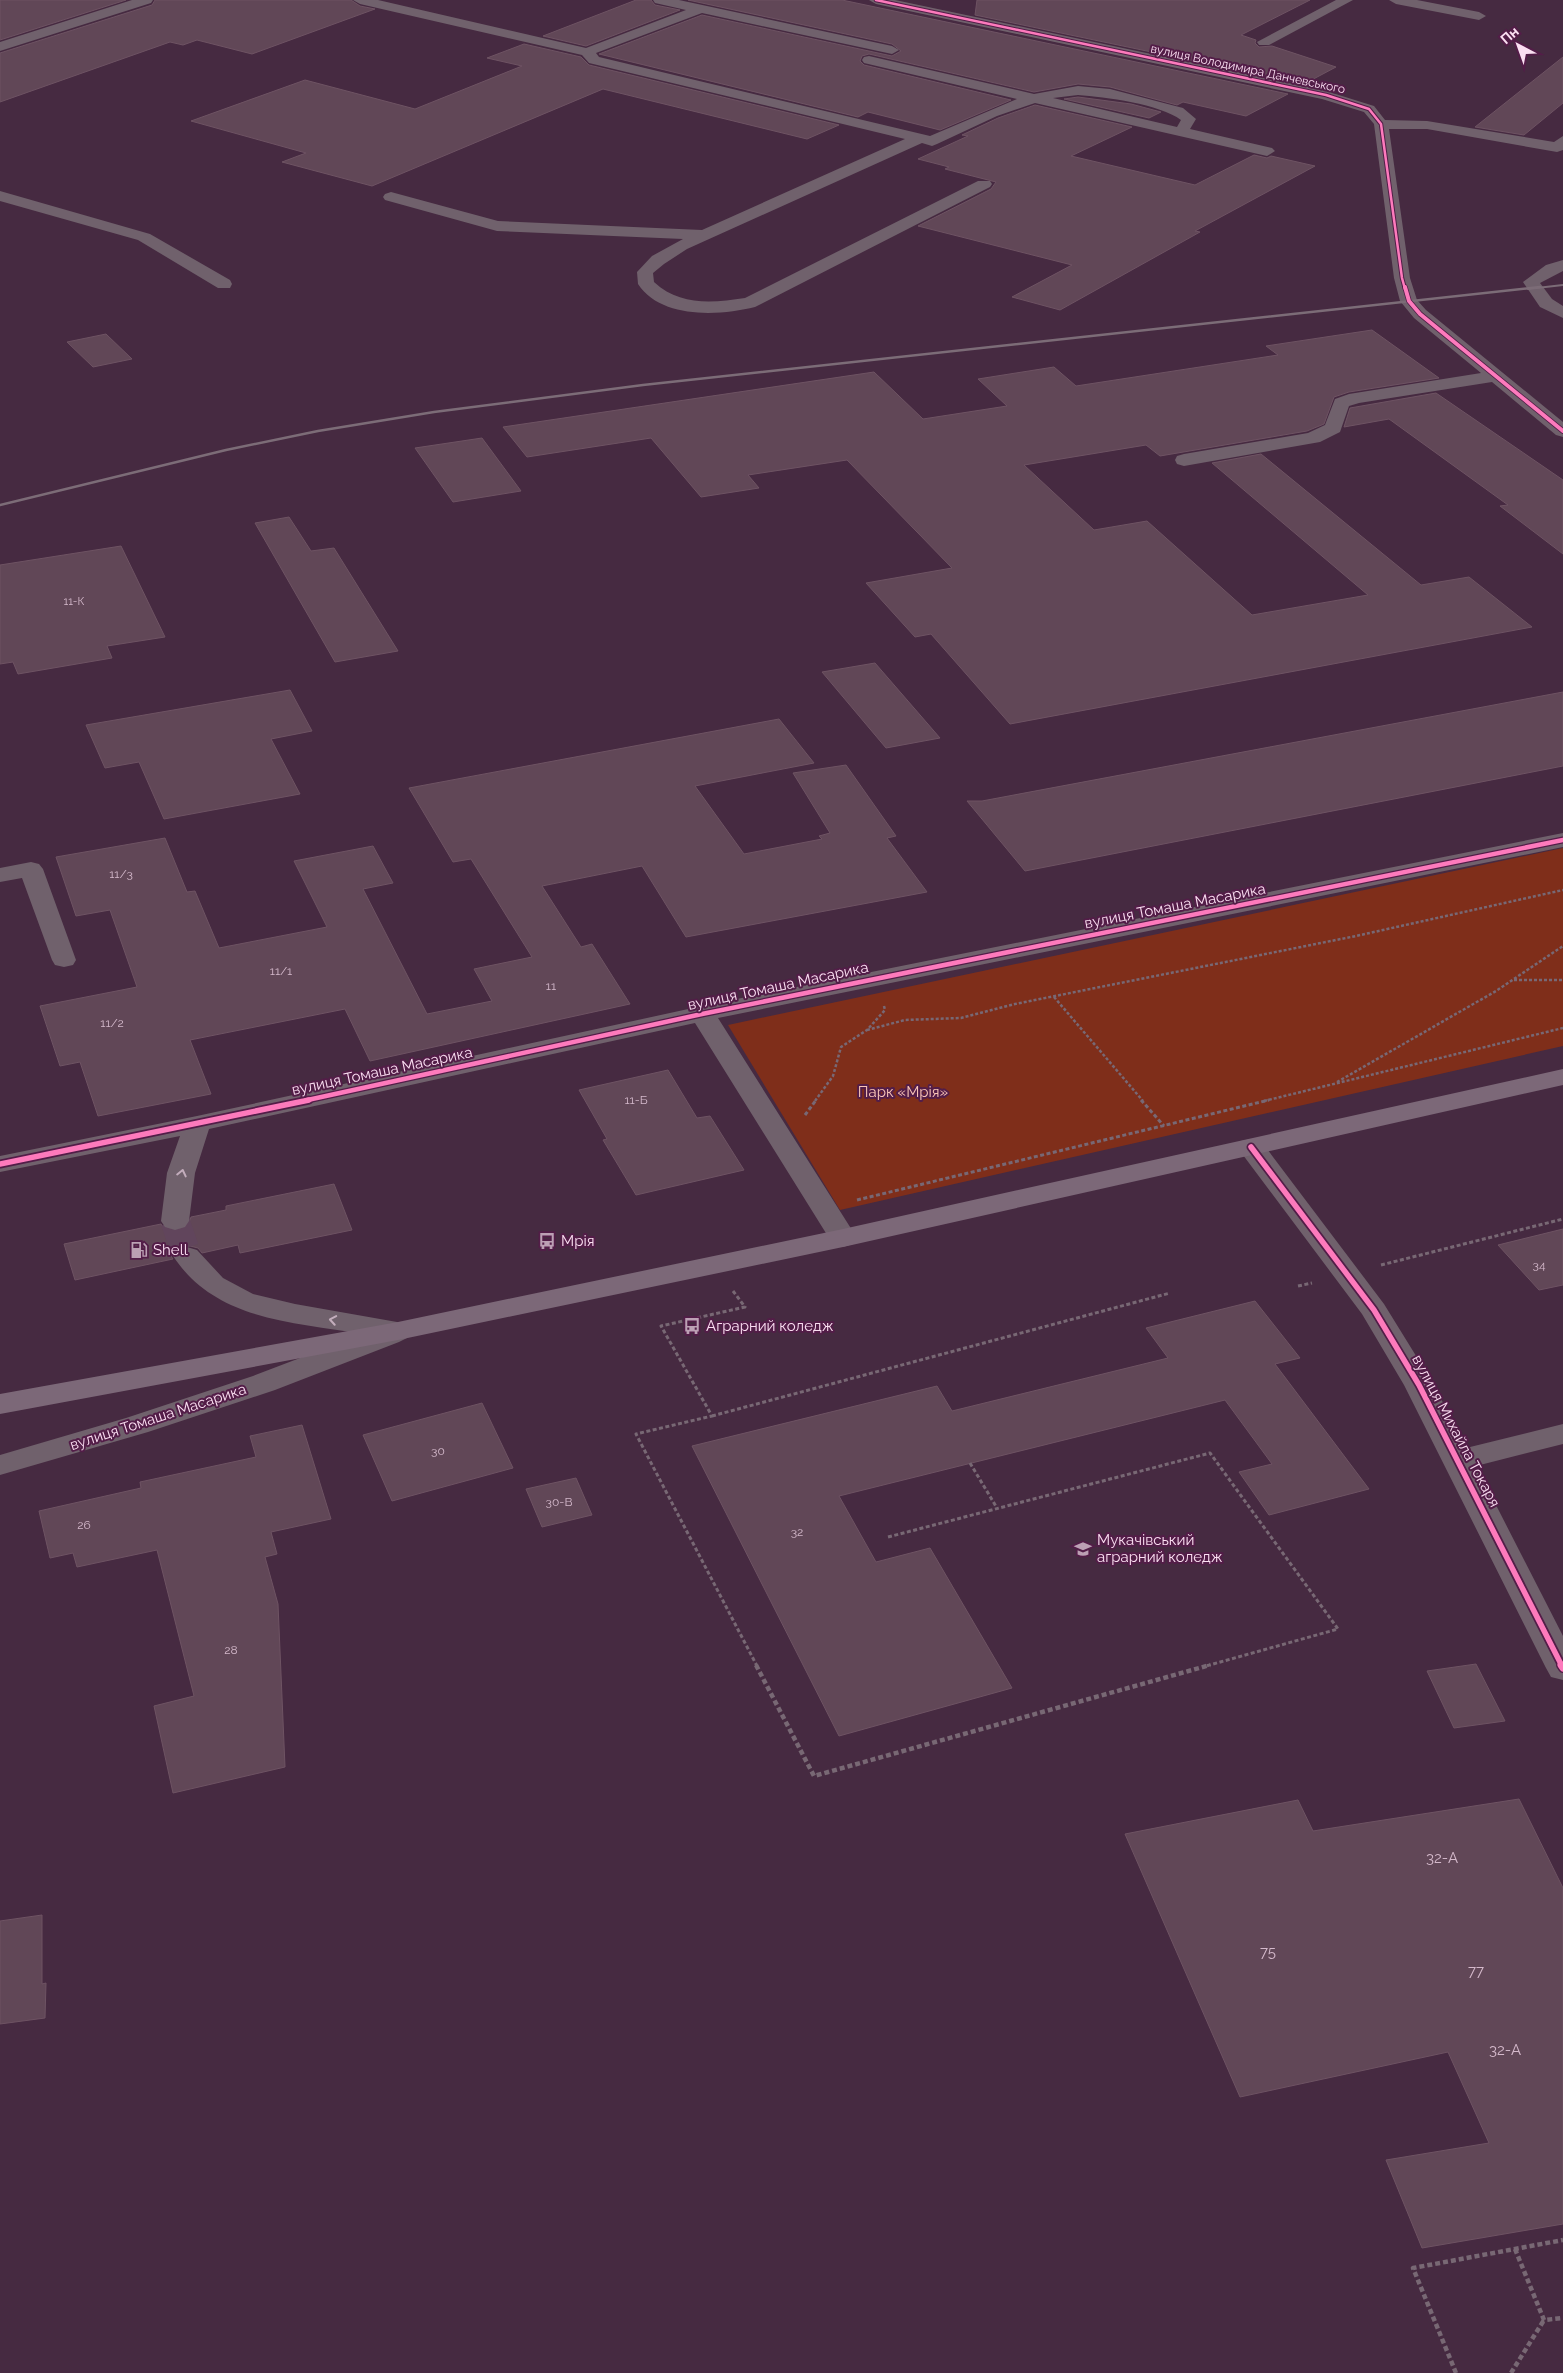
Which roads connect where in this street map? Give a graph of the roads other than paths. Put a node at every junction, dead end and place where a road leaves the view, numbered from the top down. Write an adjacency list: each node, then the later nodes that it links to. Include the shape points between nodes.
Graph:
1 (146, 0): 10 (street)
2 (360, 0): 12 (street)
3 (660, 0): 7 (street)
4 (876, 0): 15 (street, вулиця Володимира Данчевського, via 1326,95 1369,109)
5 (1346, 0): 9 (street)
6 (1396, 0): 8 (street)
7 (700, 9): 11 (street); 12 (street)
8 (1479, 16)
9 (1264, 42)
10 (0, 47)
11 (892, 50)
12 (586, 52): 16 (street, via 594,60)
13 (869, 60): 14 (street)
14 (1035, 98): 16 (street, via 1008,106 932,141); 18 (street, via 1099,92 1178,111 1189,119 1181,132)
15 (1381, 124): 17 (street, via 1427,125 1557,147); 26 (street, via 1402,278 1409,301 1434,327)
16 (920, 138): 22 (street)
17 (1563, 141)
18 (1267, 151)
19 (984, 184): 22 (street, via 750,303 715,308 686,305 661,297 646,284 645,272 658,260)
20 (0, 196): 24 (street, via 144,237)
21 (390, 197): 22 (street, via 497,226)
22 (706, 235)
23 (1563, 265): 25 (street, via 1531,282 1546,303)
24 (224, 284)
25 (1563, 313)
26 (1494, 376): 27 (street); 28 (street, via 1355,398 1341,404 1333,428 1313,438)
27 (1563, 431)
28 (1184, 460)
29 (1563, 840): 32 (street, вулиця Томаша Масарика)
30 (0, 875): 31 (street, via 31,869)
31 (64, 960)
32 (702, 1014): 34 (street, вулиця Томаша Масарика); 38 (street, вулиця Томаша Масарика)
33 (1563, 1077): 35 (main road, вулиця Томаша Масарика)
34 (197, 1124): 36 (street, вулиця Томаша Масарика); 37 (street, one-way to 34, via 181,1173)
35 (1251, 1147): 38 (main road, вулиця Томаша Масарика); 43 (street, вулиця Михайла Токаря, via 1374,1310 1419,1385)
36 (0, 1164)
37 (175, 1221)
38 (843, 1238): 40 (main road, вулиця Томаша Масарика)
39 (187, 1256): 40 (street, one-way to 39, via 255,1306 222,1291 198,1272)
40 (398, 1331): 41 (main road, вулиця Томаша Масарика); 44 (street, вулиця Томаша Масарика, via 264,1383)
41 (0, 1404)
42 (1563, 1434): 43 (street)
43 (1458, 1460): 45 (street, вулиця Михайла Токаря)
44 (0, 1465)
45 (1563, 1668)

